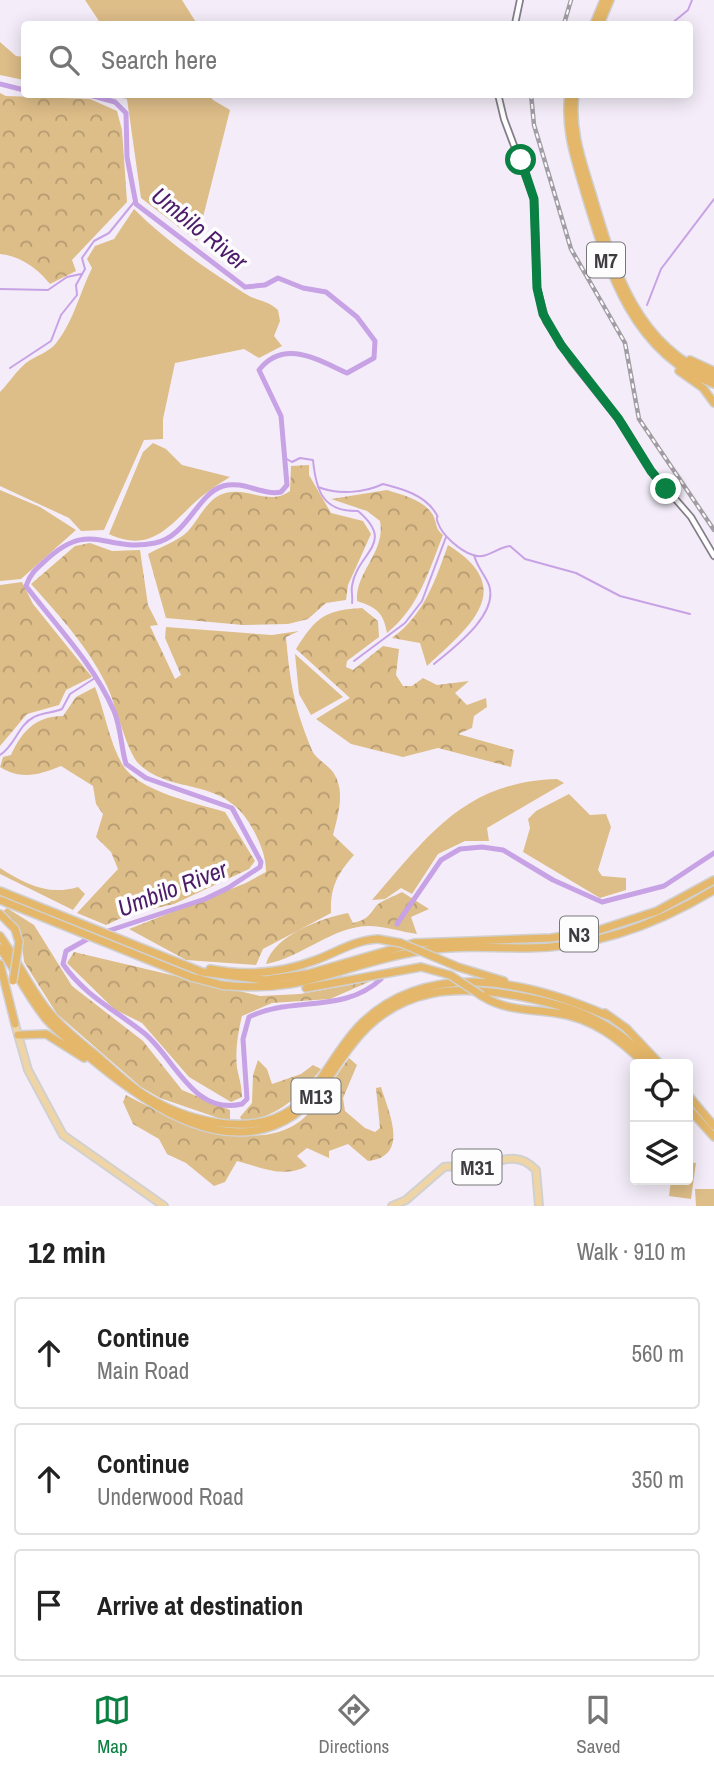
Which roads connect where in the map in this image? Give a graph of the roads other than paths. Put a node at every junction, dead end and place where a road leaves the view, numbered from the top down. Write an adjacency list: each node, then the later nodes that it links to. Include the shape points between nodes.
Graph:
1 (520, 0): 4 (main road)
2 (604, 0): 5 (highway)
3 (610, 0): 6 (highway)
4 (516, 21)
5 (595, 21)
6 (601, 21)
7 (499, 98): 16 (main road, via 534,199 536,276 541,308 553,334 623,425 651,471 691,517)
8 (569, 98): 10 (highway, M7, via 567,122 573,154 610,273)
9 (575, 98): 11 (highway, M7, via 575,137 606,239 626,294)
10 (628, 310): 14 (highway, M7, via 664,354); 15 (highway, via 653,347 703,388)
11 (648, 328): 12 (highway, via 680,354); 13 (highway, M7, via 682,360)
12 (714, 371)
13 (714, 377)
14 (714, 384)
15 (714, 403)
16 (714, 556)
17 (714, 880): 28 (highway, N3, via 637,918 575,935 414,943 275,980 220,976)
18 (714, 890): 29 (highway, N3, via 640,926 577,943 420,951 300,985)
19 (0, 891): 22 (highway, N3)
20 (0, 900): 22 (highway, N3)
21 (0, 914): 32 (highway, bridge, via 15,929 19,942 13,981)
22 (61, 920): 26 (highway, N3)
23 (0, 931): 30 (highway)
24 (0, 936): 30 (highway, M13)
25 (0, 948): 37 (highway, M13, via 47,1020)
26 (160, 960): 28 (highway, N3); 29 (highway, N3)
27 (0, 964): 32 (highway)
28 (178, 964): 31 (highway, bridge, via 238,972 279,970 362,940 395,941 458,967 565,995)
29 (222, 985): 34 (highway, bridge, via 248,991 287,991 421,967 450,975 506,1008 590,1022)
30 (36, 994): 31 (highway, M13, via 65,1029 140,1092 202,1118 233,1125 259,1123 294,1107 311,1092 362,1023 396,999 429,986 486,982 568,1000)
31 (608, 1016): 36 (highway, M13)
32 (16, 1024): 33 (main road)
33 (19, 1035): 37 (highway, via 41,1032 52,1036); 42 (main road, via 39,1093 64,1135)
34 (639, 1059)
35 (646, 1059): 37 (highway, M13, via 621,1034 585,1013 537,999 462,988 414,998 375,1020 310,1102 266,1128 233,1132 202,1125 150,1104)
36 (655, 1059)
37 (111, 1075)
38 (693, 1107): 40 (highway)
39 (693, 1108): 41 (highway)
40 (714, 1124)
41 (714, 1137)
42 (164, 1206)
43 (392, 1206): 44 (main road, M31, via 444,1167 472,1168 509,1158 528,1162 536,1170)
44 (539, 1206)

